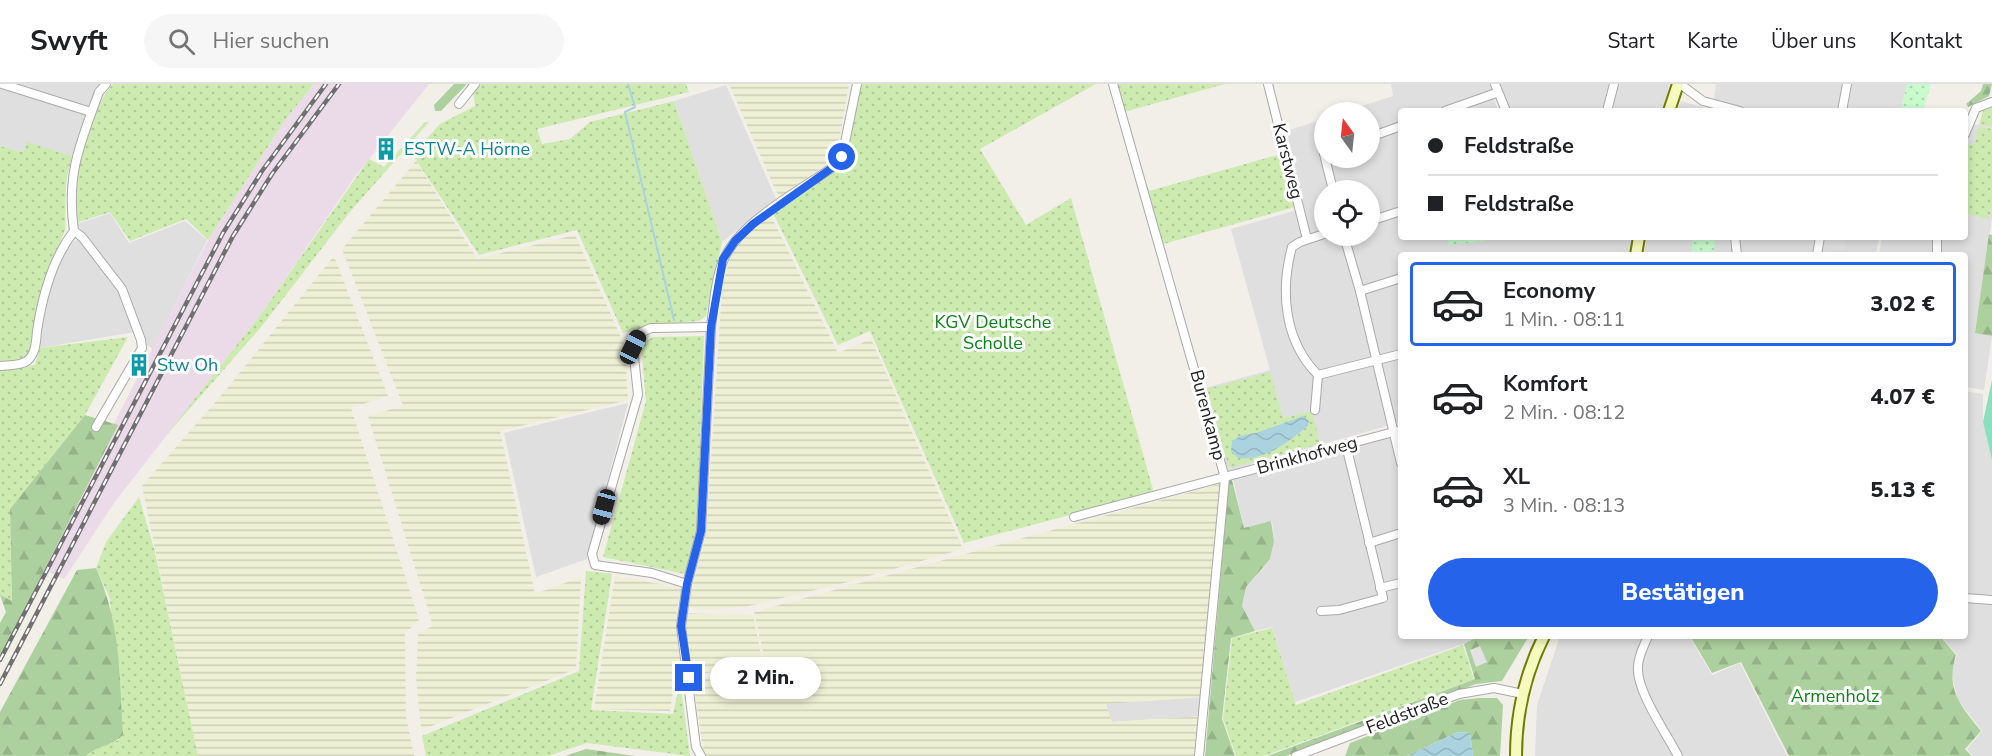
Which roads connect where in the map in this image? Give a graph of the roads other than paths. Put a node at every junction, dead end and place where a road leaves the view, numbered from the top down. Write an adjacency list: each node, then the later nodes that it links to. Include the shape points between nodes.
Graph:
1 (2, 84): 19 (street)
2 (106, 84): 19 (street)
3 (475, 84): 12 (street)
4 (857, 84): 31 (street, via 842,157 735,241 723,259)
5 (1113, 84): 40 (street, Burenkamp)
6 (1268, 84): 27 (street, Karstweg)
7 (1614, 84): 15 (street)
8 (1679, 84): 16 (street); 17 (street, via 1703,101)
9 (1846, 84): 18 (street)
10 (1496, 88): 13 (street); 14 (street)
11 (1992, 102): 21 (street, via 1977,108)
12 (459, 104)
13 (1452, 108)
14 (1505, 108)
15 (1608, 108)
16 (1670, 108)
17 (1729, 108)
18 (1842, 108)
19 (92, 112): 25 (street, via 70,182)
20 (1398, 127): 22 (street)
21 (1968, 128)
22 (1380, 133)
23 (1398, 212): 24 (street)
24 (1380, 218)
25 (74, 231): 34 (street, via 48,285 34,353 27,361); 37 (street, via 122,289 142,348)
26 (1314, 237): 27 (street)
27 (1307, 239): 35 (street, via 1292,247 1287,311 1296,346)
28 (1347, 246): 30 (street)
29 (1398, 279): 30 (street)
30 (1360, 291): 33 (street)
31 (711, 327): 44 (street, via 701,531); 44 (street, via 651,328 640,333 633,347 638,395 592,554 595,565 652,573)
32 (1398, 355): 33 (street)
33 (1378, 360): 35 (street); 38 (street)
34 (0, 366)
35 (1318, 375): 36 (street)
36 (1316, 410)
37 (96, 427)
38 (1398, 431): 39 (street, Brinkhofweg)
39 (1347, 445): 40 (street, Brinkhofweg); 43 (street)
40 (1225, 478): 41 (street, Brinkhofweg); 54 (street, Burenkamp)
41 (1074, 517)
42 (1398, 534): 43 (street)
43 (1369, 543): 46 (street)
44 (687, 584): 53 (street, via 681,626)
45 (1398, 584): 46 (street)
46 (1380, 588): 49 (street, via 1383,598)
47 (1968, 598): 48 (street)
48 (1992, 600)
49 (1321, 611)
50 (1543, 639): 52 (street)
51 (1647, 639): 57 (street, via 1637,668 1643,689)
52 (1523, 694): 55 (street, Feldstraße, via 1494,688 1458,694); 56 (street)
53 (701, 756)
54 (1199, 756)
55 (1296, 756)
56 (1516, 756)
57 (1678, 756)

